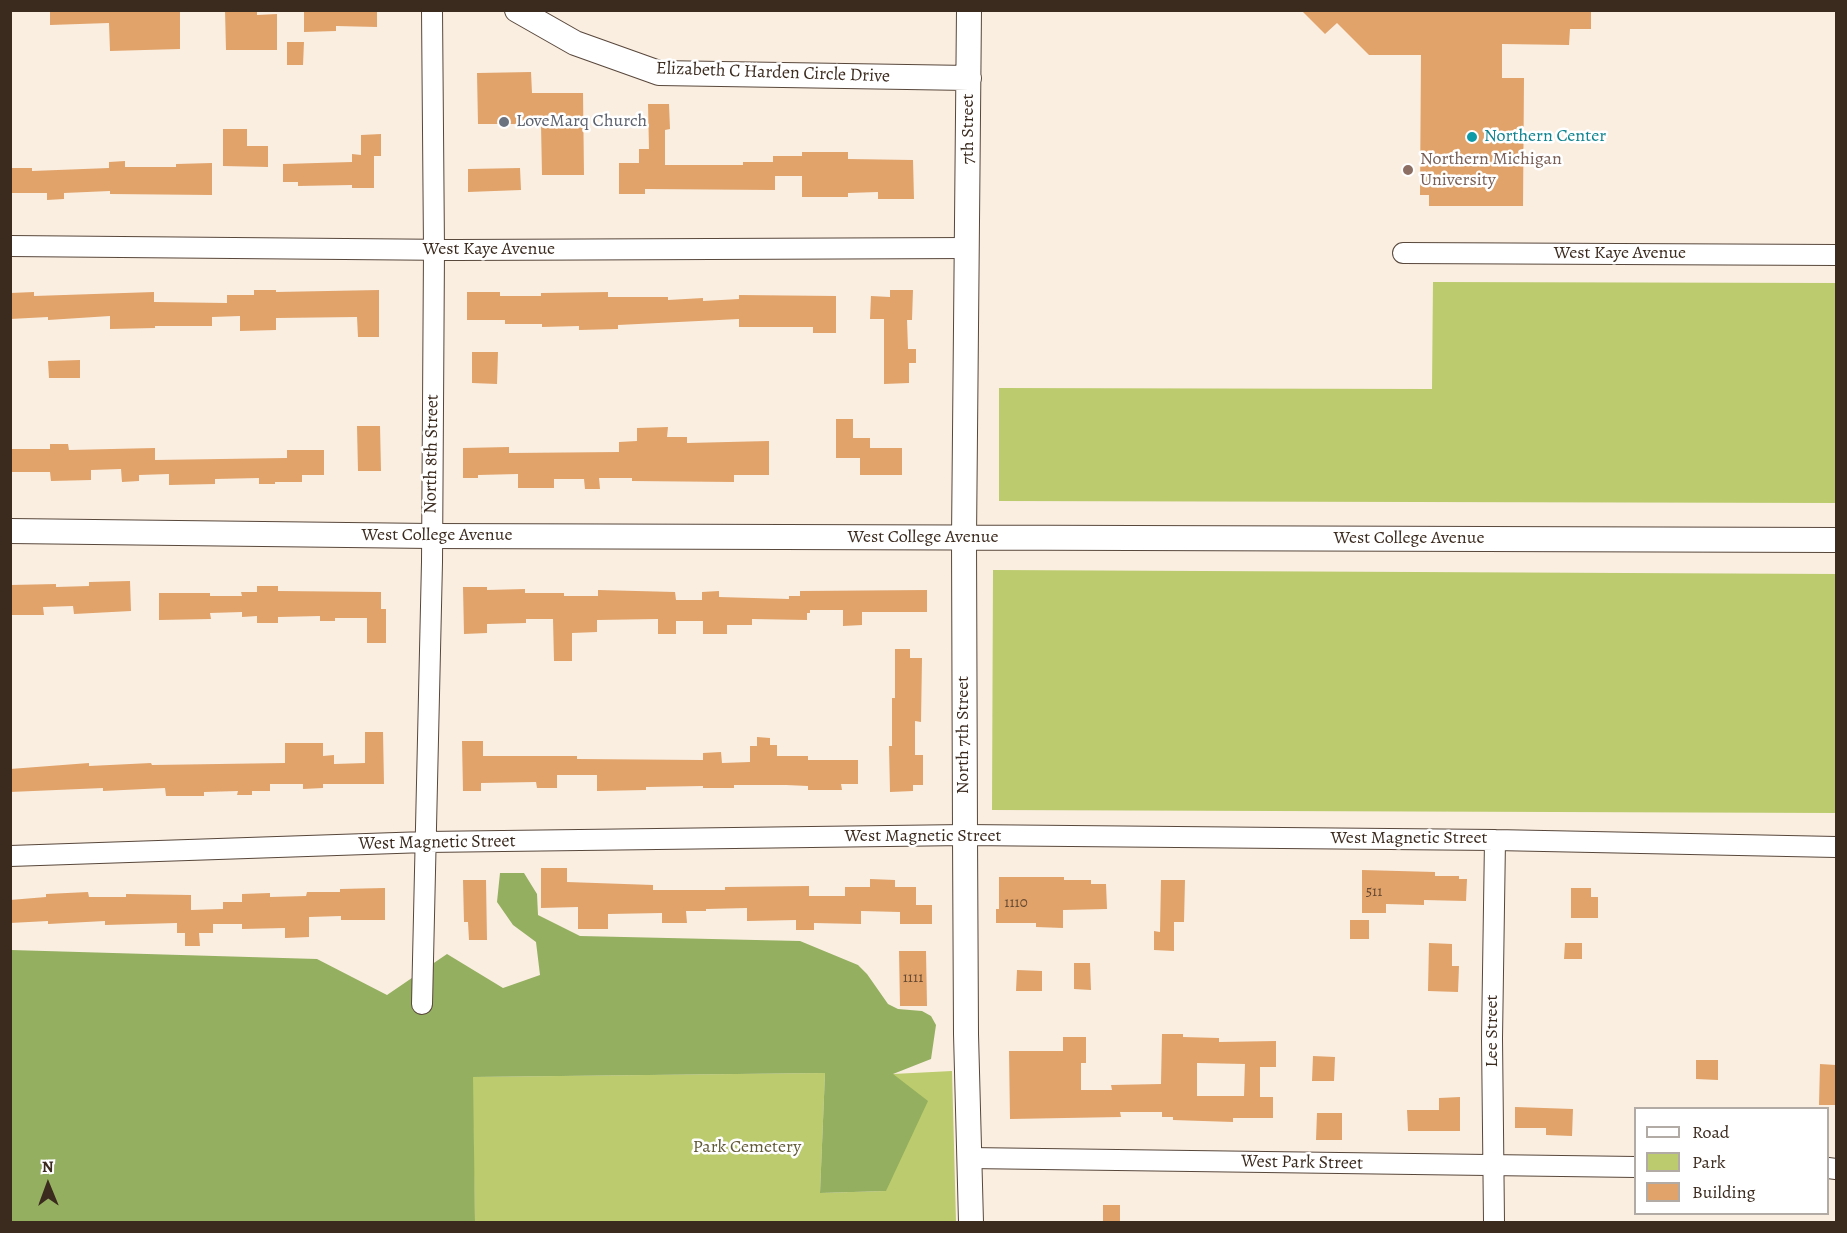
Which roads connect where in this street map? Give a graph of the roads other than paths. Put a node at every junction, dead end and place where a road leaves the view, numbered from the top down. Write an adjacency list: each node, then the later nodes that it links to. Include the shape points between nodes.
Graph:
1 (432, 10): 7 (street, North 8th Street)
2 (517, 10): 4 (street, Elizabeth C Harden Circle Drive, via 575,43 659,73)
3 (969, 10): 4 (street, 7th Street)
4 (969, 78): 6 (street, 7th Street)
5 (10, 246): 7 (street, West Kaye Avenue)
6 (968, 248): 7 (street, West Kaye Avenue); 12 (street, North 7th Street)
7 (434, 250): 11 (street, North 8th Street)
8 (1403, 253): 9 (street, West Kaye Avenue)
9 (1836, 255)
10 (10, 531): 11 (street, West College Avenue)
11 (431, 536): 12 (street, West College Avenue); 16 (street, North 8th Street)
12 (964, 538): 13 (street, West College Avenue); 14 (street, North 7th Street)
13 (1836, 540)
14 (965, 836): 15 (street, West Magnetic Street); 16 (street, West Magnetic Street); 20 (street, North 7th Street)
15 (1495, 840): 17 (street, West Magnetic Street); 21 (street, Lee Street)
16 (426, 842): 18 (street, West Magnetic Street); 19 (street, North 8th Street)
17 (1836, 847)
18 (10, 856)
19 (422, 1005)
20 (969, 1158): 21 (street, West Park Street); 23 (street, North 7th Street)
21 (1494, 1165): 22 (street, West Park Street); 24 (street, Lee Street)
22 (1634, 1167)
23 (971, 1222)
24 (1494, 1222)

